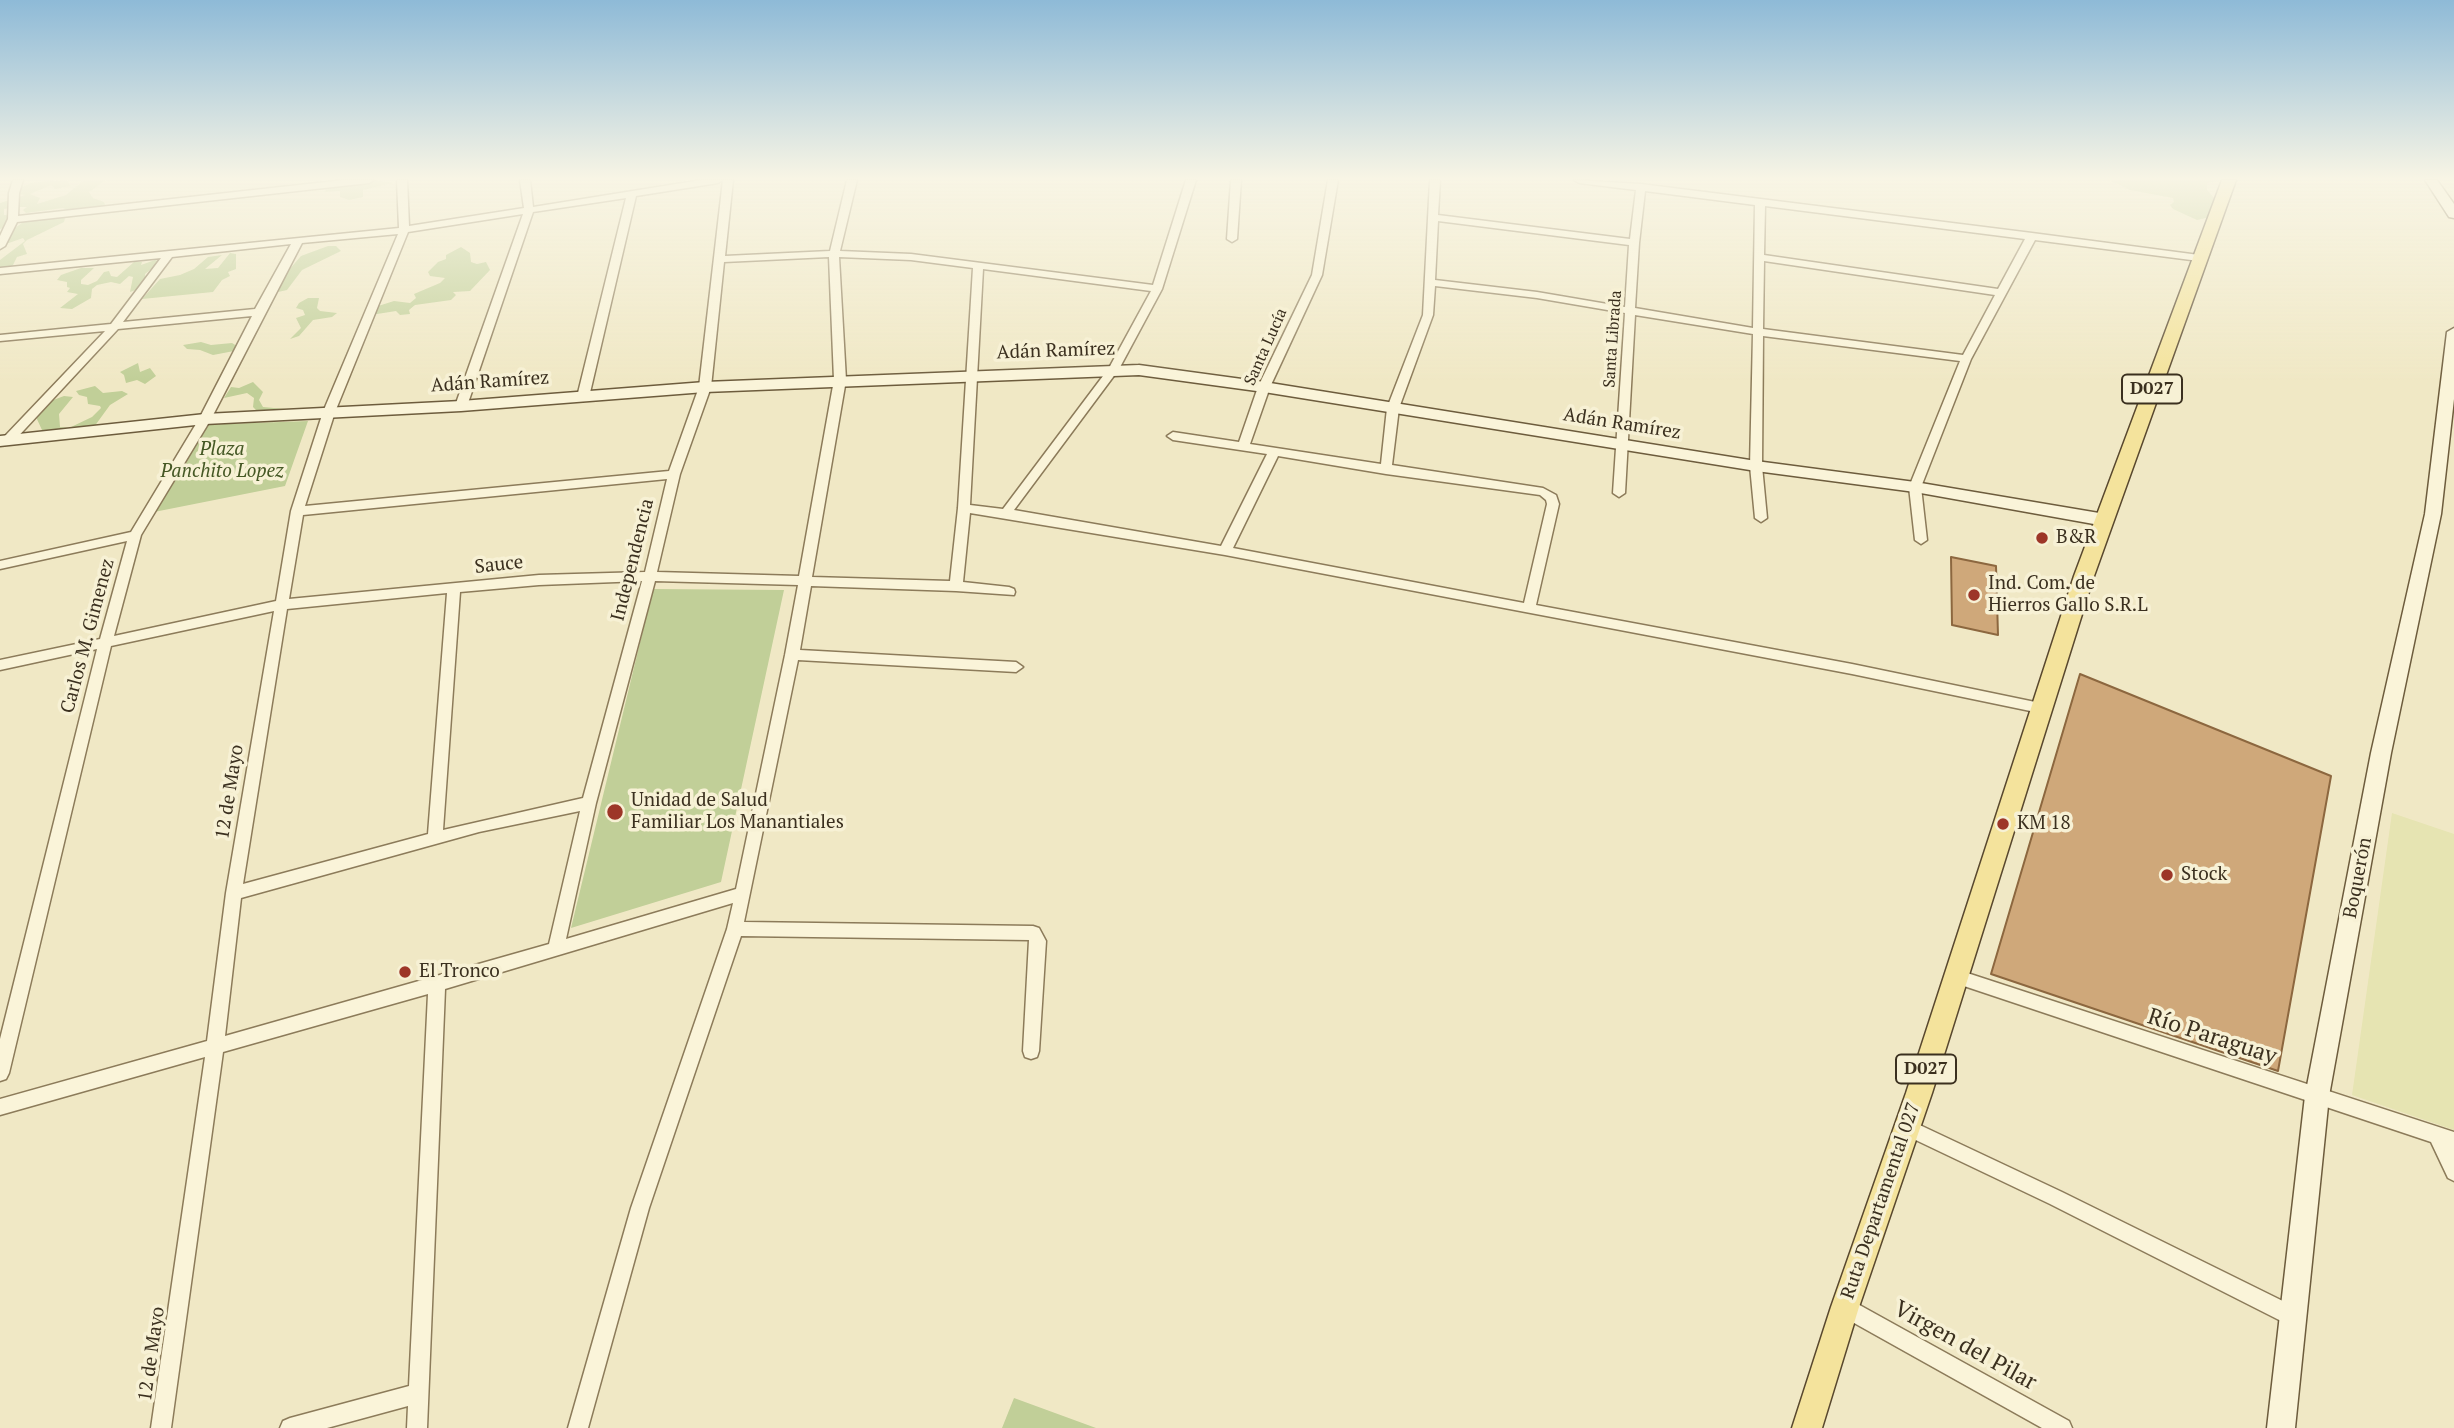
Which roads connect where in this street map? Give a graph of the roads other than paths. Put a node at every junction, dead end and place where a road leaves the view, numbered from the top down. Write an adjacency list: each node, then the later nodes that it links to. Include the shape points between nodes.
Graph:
1 (242, 247): 16 (street)
2 (295, 247): 27 (street, Carlos M. Gimenez)
3 (397, 247): 41 (street, 12 de Mayo)
4 (517, 247): 39 (street)
5 (619, 247): 38 (street)
6 (720, 247): 20 (street, Independencia)
7 (836, 247): 17 (street)
8 (1170, 247): 24 (street)
9 (1322, 247): 37 (street, Santa Lucía, via 1317,275)
10 (1432, 247): 23 (street)
11 (1634, 247): 26 (street, Santa Librada)
12 (1759, 247): 18 (street)
13 (2026, 247): 25 (street)
14 (2113, 247): 19 (street)
15 (2204, 247): 19 (main road, Ruta Departamental 027 / D027)
16 (169, 254): 22 (street); 28 (street)
17 (834, 254): 20 (street); 21 (street, via 911,257); 35 (street)
18 (1759, 257): 25 (street); 29 (street)
19 (2199, 258): 57 (main road, Ruta Departamental 027 / D027)
20 (719, 259): 36 (street, Independencia)
21 (978, 267): 24 (street); 34 (street)
22 (0, 271)
23 (1429, 282): 26 (street); 40 (street, via 1428,315)
24 (1157, 289): 33 (street)
25 (2001, 293): 32 (street)
26 (1632, 311): 29 (street); 45 (street, Santa Librada)
27 (259, 312): 28 (street); 42 (street, Carlos M. Gimenez)
28 (115, 326): 31 (street); 44 (street)
29 (1758, 332): 32 (street); 48 (street)
30 (2454, 332): 85 (street, Boquerón, via 2434,514 2381,753)
31 (0, 338)
32 (1966, 359): 51 (street)
33 (1114, 369): 34 (street, Adán Ramírez); 37 (street, Adán Ramírez); 55 (street)
34 (971, 376): 35 (street, Adán Ramírez); 53 (street)
35 (840, 380): 36 (street, Adán Ramírez); 63 (street)
36 (705, 387): 38 (street, Adán Ramírez); 50 (street, Independencia)
37 (1264, 387): 40 (street, Adán Ramírez); 46 (street, Santa Lucía)
38 (583, 397): 39 (street, Adán Ramírez)
39 (461, 406): 41 (street, Adán Ramírez)
40 (1393, 408): 45 (street, Adán Ramírez); 49 (street)
41 (330, 412): 42 (street, Adán Ramírez); 54 (street, 12 de Mayo)
42 (205, 419): 44 (street, Adán Ramírez); 58 (street, Carlos M. Gimenez)
43 (1173, 436): 46 (street)
44 (4, 440)
45 (1621, 445): 48 (street, Adán Ramírez); 52 (street, Santa Librada)
46 (1244, 446): 47 (street)
47 (1274, 451): 49 (street); 60 (street)
48 (1756, 466): 51 (street, Adán Ramírez); 56 (street)
49 (1386, 470): 68 (street, via 1543,492 1552,498)
50 (674, 474): 54 (street); 62 (street, Independencia)
51 (1915, 487): 57 (street, Adán Ramírez); 59 (street)
52 (1619, 493)
53 (964, 508): 55 (street); 64 (street)
54 (297, 510): 67 (street, 12 de Mayo)
55 (1006, 513): 60 (street)
56 (1762, 518)
57 (2105, 520): 73 (main road, Ruta Departamental 027 / D027)
58 (135, 536): 61 (street); 69 (street, Carlos M. Gimenez)
59 (1921, 540)
60 (1225, 551): 68 (street)
61 (0, 565)
62 (650, 576): 63 (street, Sauce); 65 (street, Sauce); 74 (street, Independencia)
63 (805, 580): 64 (street, Sauce); 70 (street)
64 (956, 586): 66 (street, Sauce)
65 (454, 589): 67 (street, Sauce); 75 (street)
66 (1009, 592)
67 (280, 605): 69 (street, Sauce); 76 (street, 12 de Mayo)
68 (1529, 608): 73 (street)
69 (106, 641): 71 (street, Sauce); 84 (street, Carlos M. Gimenez)
70 (792, 655): 72 (street); 77 (street)
71 (0, 665)
72 (1016, 667)
73 (2040, 708): 80 (main road, Ruta Departamental 027 / D027)
74 (589, 803): 75 (street); 79 (street, Independencia)
75 (435, 838): 76 (street)
76 (233, 893): 82 (street, 12 de Mayo)
77 (740, 894): 78 (street); 79 (street)
78 (734, 929): 83 (street, via 1033,933 1038,941); 96 (street, via 640,1208)
79 (556, 948): 81 (street)
80 (1955, 976): 85 (street, Río Paraguay); 87 (main road, Ruta Departamental 027 / D027)
81 (437, 984): 82 (street); 92 (street)
82 (215, 1046): 86 (street); 93 (street, 12 de Mayo)
83 (1031, 1051)
84 (0, 1073)
85 (2317, 1096): 88 (street, Río Paraguay); 91 (street, Boquerón)
86 (0, 1107)
87 (1907, 1126): 90 (main road, Ruta Departamental 027 / D027); 91 (street)
88 (2445, 1138): 89 (street)
89 (2454, 1172)
90 (1845, 1307): 97 (main road, Ruta Departamental 027 / D027); 98 (street, Virgen del Pilar)
91 (2294, 1317): 99 (street, Boquerón)
92 (419, 1393): 94 (street); 95 (street)
93 (161, 1428)
94 (290, 1428)
95 (417, 1428)
96 (578, 1428)
97 (1807, 1428)
98 (2062, 1428)
99 (2281, 1428)

